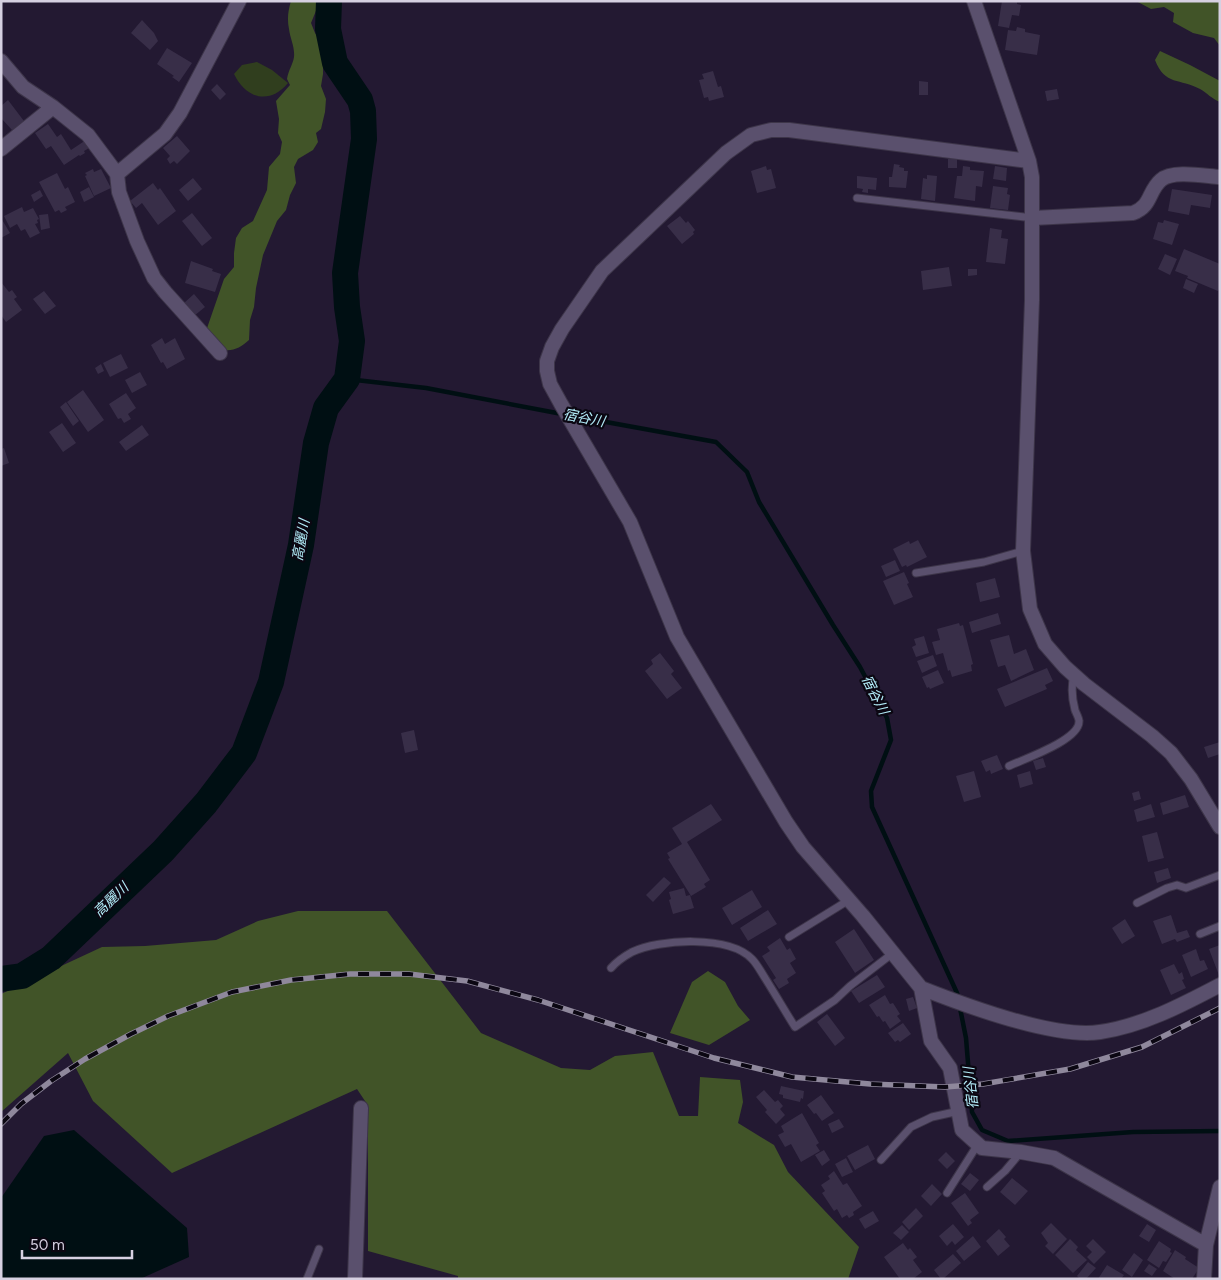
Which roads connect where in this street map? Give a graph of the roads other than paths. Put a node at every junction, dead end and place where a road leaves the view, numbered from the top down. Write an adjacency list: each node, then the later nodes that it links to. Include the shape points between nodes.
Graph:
1 (239, 1): 7 (street, via 180,113 165,134)
2 (974, 1): 6 (street)
3 (1, 61): 4 (street, via 23,87)
4 (53, 107): 5 (street); 7 (street, via 88,135)
5 (1, 149)
6 (1028, 161): 10 (street, via 1032,177); 18 (street, via 788,130 771,130 751,136 726,153 602,271 562,329 547,361 550,384 630,522 677,637 786,822)
7 (117, 174): 11 (street, via 119,192 154,278)
8 (1220, 177): 10 (street, via 1174,175 1165,178 1159,181 1148,203 1133,213)
9 (857, 198): 10 (lane)
10 (1033, 218): 12 (street)
11 (220, 353)
12 (1023, 551): 13 (lane, via 984,562); 14 (street, via 1030,609 1045,644)
13 (916, 573)
14 (1074, 675): 15 (lane, via 1072,693 1080,721 1077,729 1062,741); 16 (street, via 1171,753)
15 (1009, 766)
16 (1220, 827)
17 (1220, 875): 19 (lane, via 1186,888 1167,888)
18 (849, 900): 22 (lane); 23 (street)
19 (1136, 903)
20 (1220, 926): 21 (lane)
21 (1200, 934)
22 (789, 937)
23 (893, 953): 24 (lane, via 835,1000 795,1027 752,959 736,947 712,942 654,946 633,951); 26 (street)
24 (611, 968)
25 (1220, 985): 26 (street, via 1172,1009 1130,1025 1099,1032 1074,1032 1006,1018)
26 (921, 988): 28 (street, via 930,1041 950,1068)
27 (361, 1108): 38 (street)
28 (959, 1111): 29 (street, via 962,1130); 31 (lane, via 932,1117 911,1127)
29 (978, 1144): 30 (street, via 982,1148); 34 (lane)
30 (1021, 1152): 32 (lane); 35 (street, via 1054,1158)
31 (881, 1160)
32 (987, 1187)
33 (1220, 1188): 35 (street)
34 (947, 1194)
35 (1206, 1245): 39 (street)
36 (319, 1250): 37 (lane)
37 (307, 1279)
38 (356, 1279)
39 (1204, 1279)

